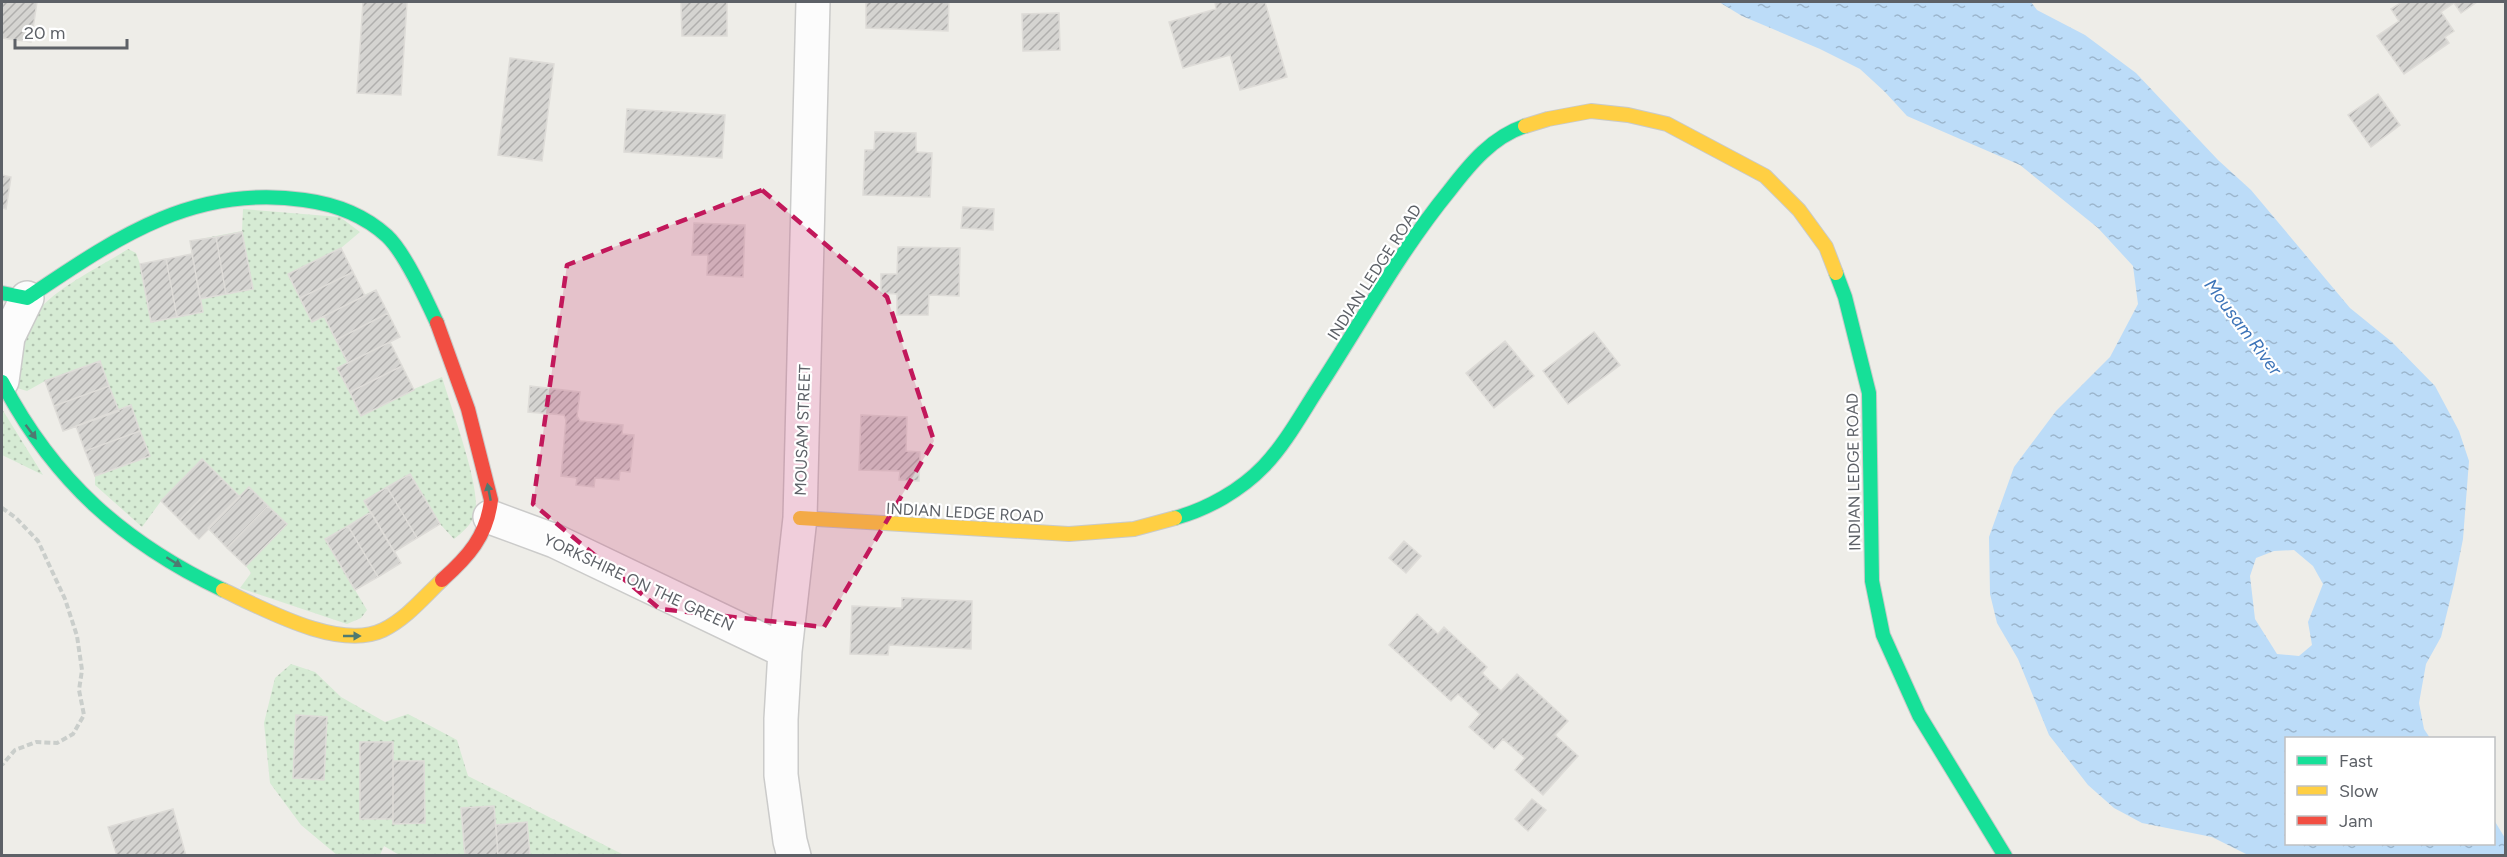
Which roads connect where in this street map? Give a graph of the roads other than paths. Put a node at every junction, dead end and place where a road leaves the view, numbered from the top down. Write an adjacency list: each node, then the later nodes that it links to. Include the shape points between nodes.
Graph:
1 (813, 2): 5 (street, MOUSAM STREET)
2 (14, 296): 3 (street); 4 (street, one-way to 2, via 491,500 459,377 416,280 388,237 360,217 326,203 301,199 248,197 203,203 147,225)
3 (2, 382): 4 (street, one-way to 4, via 22,420 59,470 113,522 179,565 240,597 331,636 365,636 393,625 464,560 480,541)
4 (490, 518): 6 (street, YORKSHIRE ON THE GREEN, via 555,541)
5 (800, 518): 6 (street, MOUSAM STREET); 8 (street, INDIAN LEDGE ROAD, via 1069,534 1134,529 1182,516 1223,498 1265,465 1332,369 1418,229 1475,158 1510,130 1548,118 1591,111 1667,124 1764,176 1799,210 1826,247 1845,297 1869,393 1872,581 1883,635 1919,715)
6 (785, 651): 7 (street, MOUSAM STREET, via 781,774)
7 (795, 855)
8 (2006, 855)

